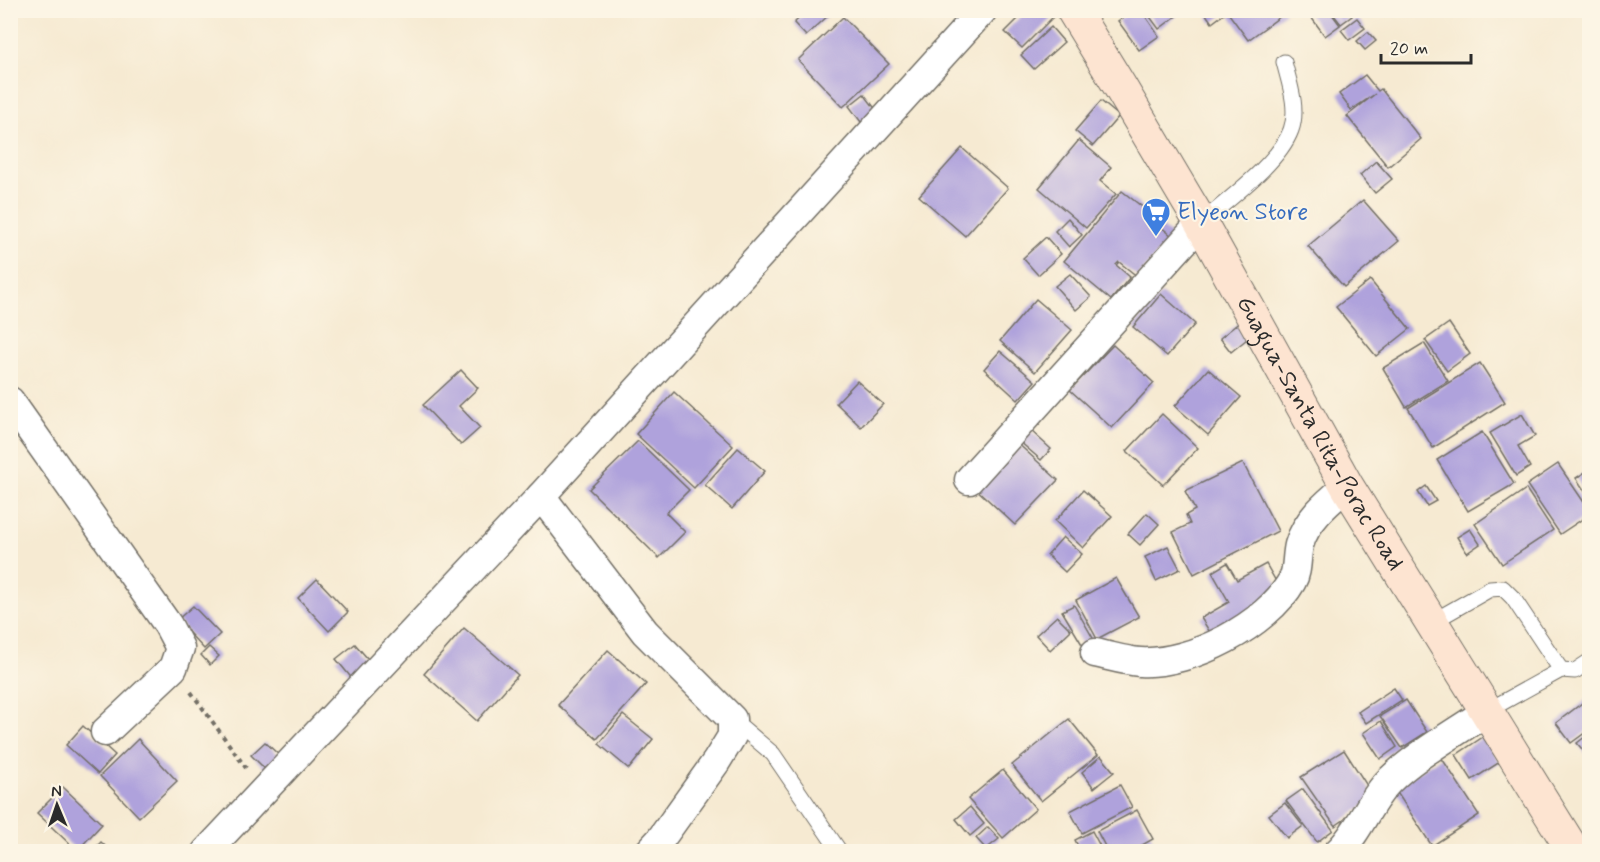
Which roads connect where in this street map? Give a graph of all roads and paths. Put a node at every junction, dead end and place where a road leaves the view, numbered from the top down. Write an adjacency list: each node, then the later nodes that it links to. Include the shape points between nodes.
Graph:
1 (983, 10): 8 (street)
2 (1073, 10): 4 (main road, Guagua-Santa Rita-Porac Road)
3 (1284, 62): 4 (lane, via 1293,104 1291,130 1273,160)
4 (1201, 223): 6 (street); 7 (main road, Guagua-Santa Rita-Porac Road)
5 (10, 401): 12 (street, via 168,625 180,648)
6 (969, 480)
7 (1347, 486): 9 (main road, Guagua-Santa Rita-Porac Road); 10 (street, via 1308,526 1299,544 1294,579 1273,607 1249,624 1220,643 1186,657 1141,662)
8 (541, 496): 15 (street, via 645,632); 17 (street)
9 (1432, 622): 13 (lane, via 1490,589 1503,588); 14 (main road, Guagua-Santa Rita-Porac Road)
10 (1095, 653)
11 (1590, 662): 13 (lane, via 1575,671)
12 (173, 668): 16 (street); 17 (path)
13 (1561, 670): 14 (lane)
14 (1487, 711): 21 (street, via 1388,782 1350,841); 22 (main road, Guagua-Santa Rita-Porac Road)
15 (732, 719): 19 (street, via 732,736); 20 (lane, via 773,754)
16 (105, 732)
17 (263, 791): 18 (street)
18 (206, 852)
19 (649, 852)
20 (840, 852)
21 (1338, 852)
22 (1574, 852)

